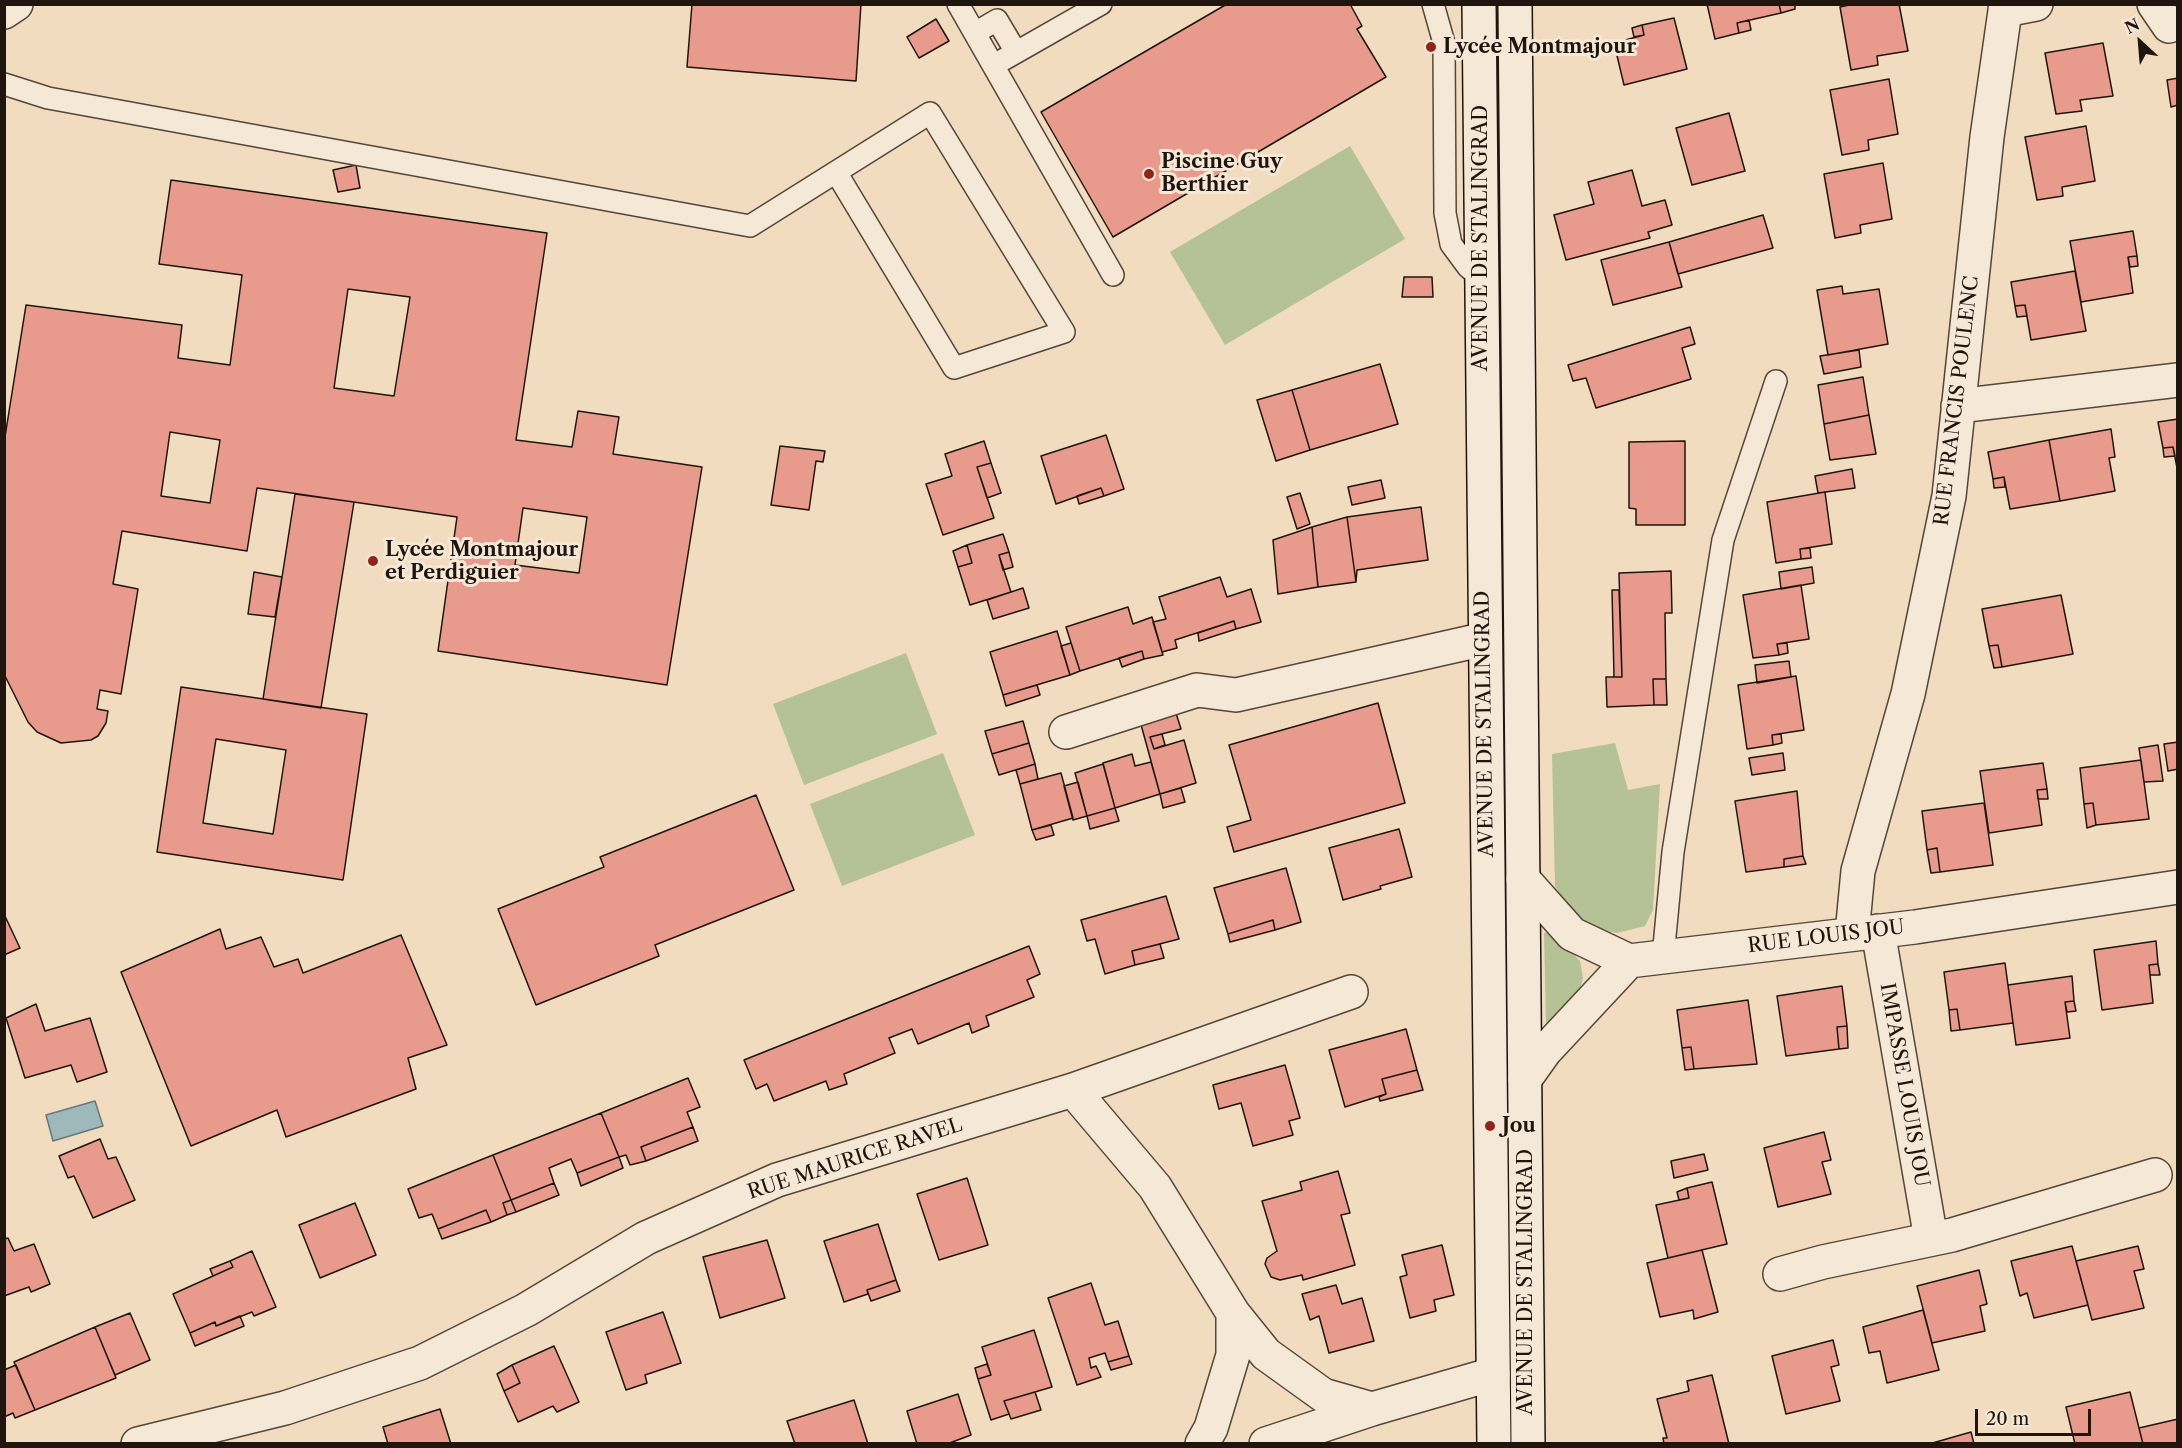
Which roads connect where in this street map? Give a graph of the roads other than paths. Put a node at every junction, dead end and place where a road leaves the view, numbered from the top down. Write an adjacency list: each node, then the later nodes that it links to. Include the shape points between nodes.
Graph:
1 (16, 4): 8 (street)
2 (958, 4): 9 (lane)
3 (1101, 4): 11 (lane)
4 (1433, 4): 16 (lane, via 1444,43 1445,213 1451,244 1468,267)
5 (1479, 4): 10 (street, AVENUE DE STALINGRAD)
6 (1515, 4): 14 (street, AVENUE DE STALINGRAD)
7 (2016, 6): 20 (street, RUE FRANCIS POULENC, via 1988,137)
8 (4, 12)
9 (975, 33): 11 (lane, via 997,20); 12 (lane)
10 (1479, 37): 14 (street, via 1498,60 1500,136); 16 (street, AVENUE DE STALINGRAD)
11 (1016, 52): 12 (lane)
12 (994, 66): 17 (lane)
13 (4, 84): 15 (lane, via 48,98 750,226)
14 (1516, 148): 16 (street, via 1501,163 1500,242); 21 (street, AVENUE DE STALINGRAD)
15 (836, 172): 15 (lane, via 930,113 1064,332 954,368)
16 (1481, 271): 22 (street, AVENUE DE STALINGRAD)
17 (1113, 275)
18 (2178, 380): 20 (street)
19 (1776, 381): 29 (lane, via 1723,540 1677,829)
20 (1958, 406): 28 (street, RUE FRANCIS POULENC, via 1949,496 1908,694 1858,872)
21 (1521, 604): 22 (street); 23 (street, AVENUE DE STALINGRAD)
22 (1485, 639): 23 (street); 24 (street, via 1253,692 1197,690); 26 (street, AVENUE DE STALINGRAD)
23 (1521, 679): 25 (street, AVENUE DE STALINGRAD)
24 (1066, 732)
25 (1523, 879): 26 (street); 30 (street, via 1572,934); 33 (street, AVENUE DE STALINGRAD)
26 (1487, 880): 32 (street, AVENUE DE STALINGRAD)
27 (2178, 887): 28 (street, RUE LOUIS JOU)
28 (1865, 933): 29 (street, RUE LOUIS JOU); 36 (street, IMPASSE LOUIS JOU)
29 (1663, 957): 30 (street, RUE LOUIS JOU)
30 (1629, 961): 33 (street, via 1545,1051)
31 (1351, 992): 34 (street, RUE MAURICE RAVEL)
32 (1491, 1079): 33 (street); 40 (street, AVENUE DE STALINGRAD)
33 (1525, 1079): 39 (street, AVENUE DE STALINGRAD)
34 (1073, 1090): 38 (street, via 1155,1187); 43 (street, RUE MAURICE RAVEL, via 777,1180 646,1238 526,1310 420,1363 285,1408)
35 (2155, 1174): 36 (street)
36 (1931, 1239): 37 (street)
37 (1780, 1274)
38 (1233, 1313): 42 (street, via 1266,1354 1323,1395); 44 (street, via 1233,1355 1211,1428)
39 (1527, 1343): 40 (street); 41 (street, AVENUE DE STALINGRAD)
40 (1493, 1374): 41 (street); 42 (street); 46 (street, AVENUE DE STALINGRAD)
41 (1527, 1407): 47 (street, AVENUE DE STALINGRAD)
42 (1372, 1409): 45 (street)
43 (138, 1443)
44 (1202, 1443)
45 (1266, 1443)
46 (1494, 1443)
47 (1528, 1443)

